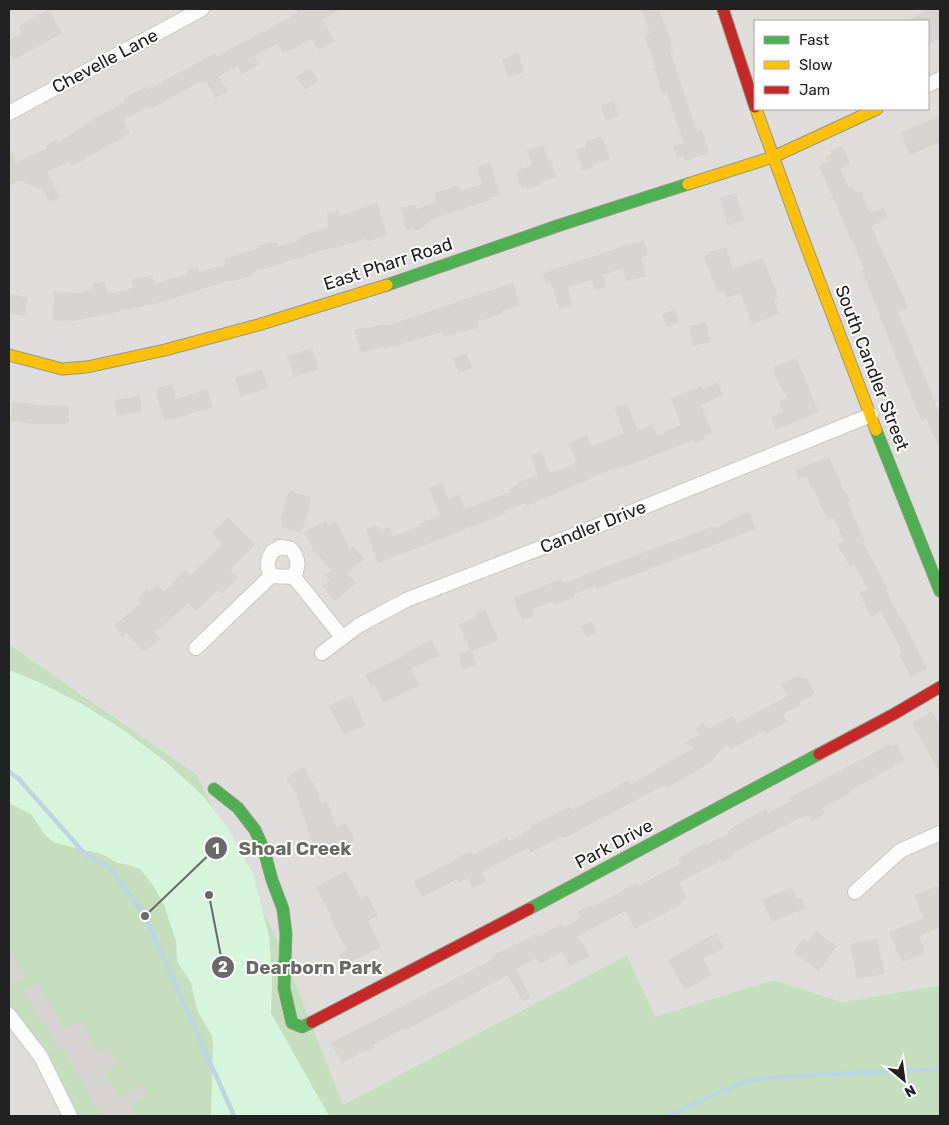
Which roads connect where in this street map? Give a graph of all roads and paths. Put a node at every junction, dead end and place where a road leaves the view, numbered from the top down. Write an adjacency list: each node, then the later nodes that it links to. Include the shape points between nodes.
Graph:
1 (202, 9): 6 (street, Chevelle Lane)
2 (724, 9): 3 (street, South Candler Street)
3 (754, 102)
4 (757, 110): 7 (street, South Candler Street)
5 (875, 110): 7 (street, East Pharr Road)
6 (9, 112)
7 (773, 157): 8 (street, East Pharr Road, via 371,290 165,350 87,368 62,369); 9 (street, South Candler Street)
8 (9, 355)
9 (871, 415): 12 (street, South Candler Street); 13 (street, Candler Drive, via 406,600)
10 (271, 576): 11 (street); 11 (street, via 267,560 280,547 291,549 297,557); 14 (street)
11 (294, 577): 13 (street)
12 (940, 591)
13 (342, 637): 15 (street, Candler Drive)
14 (196, 648)
15 (322, 653)
16 (940, 687): 17 (street, Park Drive, via 488,931 302,1027 292,1023 284,988 286,934 283,909 264,850 255,830 238,808)
17 (214, 789)
18 (940, 833): 19 (street, via 900,851)
19 (855, 892)
20 (9, 1015): 21 (street, via 42,1057)
21 (70, 1116)

